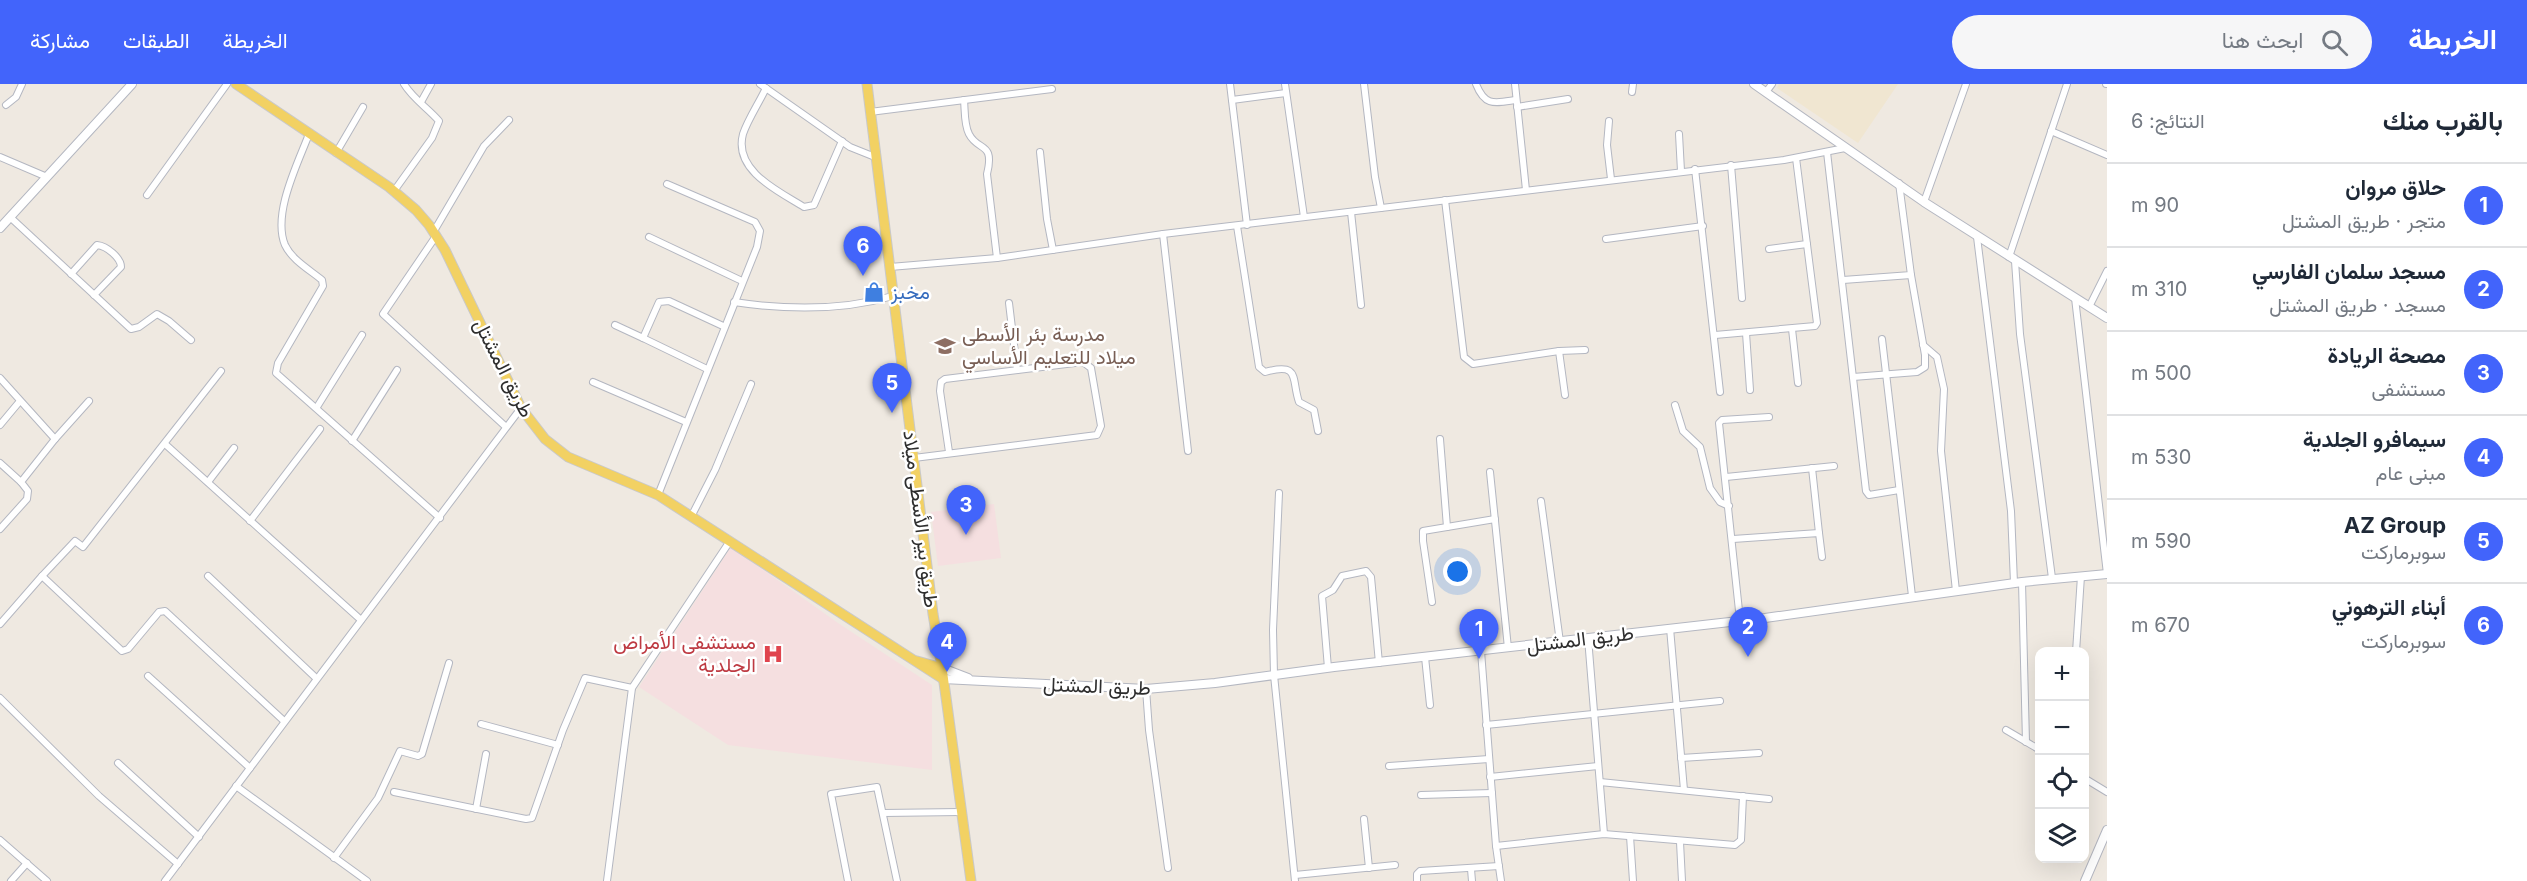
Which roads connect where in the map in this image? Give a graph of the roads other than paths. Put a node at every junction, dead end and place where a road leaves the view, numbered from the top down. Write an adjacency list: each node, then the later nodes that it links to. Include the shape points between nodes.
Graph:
1 (21, 84): 30 (street, via 16,97)
2 (132, 84): 50 (main road)
3 (227, 84): 56 (street)
4 (236, 84): 36 (main road, طريق المشتل)
5 (404, 84): 28 (street)
6 (431, 84): 28 (street)
7 (867, 84): 32 (main road, طريق بير الأسطى ميلاد)
8 (1012, 84): 23 (street)
9 (1230, 84): 27 (street)
10 (1285, 84): 24 (street)
11 (1364, 84): 59 (street)
12 (1476, 84): 29 (street, via 1487,101)
13 (1515, 84): 29 (street)
14 (1634, 84): 21 (street)
15 (1754, 84): 22 (main road)
16 (1772, 84): 22 (street)
17 (1966, 84): 58 (street)
18 (2067, 84): 35 (street)
19 (763, 86): 38 (street); 38 (street, via 743,134 742,150 760,179 804,207 814,205)
20 (1052, 89): 23 (street)
21 (1632, 92)
22 (1766, 92): 39 (main road)
23 (1012, 93): 26 (street)
24 (1286, 93): 27 (street); 62 (street)
25 (1568, 99): 29 (street)
26 (964, 100): 32 (street); 75 (street, via 969,135 988,153 990,161 987,174)
27 (1232, 100): 63 (street)
28 (421, 102): 55 (street, via 439,121 439,127)
29 (1517, 104): 54 (street)
30 (6, 105)
31 (363, 106): 42 (street)
32 (870, 112): 44 (main road, طريق بير الأسطى ميلاد)
33 (509, 120): 67 (street, via 484,146)
34 (1610, 121): 51 (street, via 1607,145)
35 (2051, 131): 43 (street); 76 (street)
36 (309, 134): 42 (main road, طريق المشتل); 120 (street, via 283,204 285,244 294,258 322,280 323,286 275,370 278,377)
37 (1679, 134): 49 (street)
38 (842, 141): 44 (street)
39 (1845, 148): 41 (street); 52 (main road)
40 (1040, 152): 74 (street)
41 (1827, 152): 46 (street); 82 (street)
42 (336, 153): 55 (main road, طريق المشتل)
43 (2107, 155)
44 (875, 157): 77 (main road, طريق بير الأسطى ميلاد)
45 (0, 158): 50 (street)
46 (1796, 158): 47 (street); 72 (street)
47 (1731, 165): 48 (street); 85 (street)
48 (1695, 169): 49 (street); 65 (street)
49 (1681, 171): 51 (street)
50 (47, 177): 61 (main road)
51 (1611, 179): 54 (street)
52 (1899, 183): 58 (main road); 80 (street)
53 (667, 184): 81 (street, via 755,222 760,231)
54 (1526, 190): 57 (street)
55 (394, 191): 67 (main road, طريق المشتل)
56 (147, 195)
57 (1445, 200): 59 (street); 103 (street, via 1464,357 1473,363)
58 (1924, 202): 70 (main road)
59 (1382, 208): 60 (street)
60 (1351, 212): 62 (street); 89 (street)
61 (10, 217): 66 (main road); 79 (street)
62 (1304, 217): 63 (street)
63 (1247, 225): 64 (street)
64 (1237, 226): 68 (street); 127 (street, via 1259,366 1265,372 1281,368 1290,371 1301,404 1314,410)
65 (1703, 226): 71 (street); 97 (street)
66 (0, 228)
67 (435, 233): 121 (main road, طريق المشتل); 125 (street, via 383,314)
68 (1163, 234): 74 (street); 133 (street)
69 (649, 237): 81 (street)
70 (1977, 237): 76 (main road); 163 (street)
71 (1606, 239)
72 (1807, 244): 73 (street); 94 (street, via 1818,319 1815,326)
73 (1769, 249)
74 (1053, 250): 75 (street)
75 (997, 258): 77 (street)
76 (2012, 259): 86 (main road); 162 (street)
77 (890, 267): 84 (main road, طريق بير الأسطى ميلاد)
78 (2107, 271): 90 (street)
79 (71, 274): 83 (street); 83 (street, via 97,245 105,247 121,267)
80 (1911, 275): 82 (street); 101 (street)
81 (742, 280): 87 (street)
82 (1843, 280): 109 (street)
83 (94, 295): 100 (street, via 131,329 157,314)
84 (893, 296): 87 (street, via 826,307); 135 (main road, طريق بير الأسطى ميلاد)
85 (1742, 298)
86 (2075, 298): 90 (main road); 158 (street)
87 (734, 302): 93 (street)
88 (1009, 303): 107 (street)
89 (1361, 305)
90 (2089, 307): 91 (main road)
91 (2107, 318)
92 (615, 325): 98 (street)
93 (723, 326): 98 (street, via 663,300); 104 (street)
94 (1792, 329): 95 (street); 112 (street)
95 (1746, 333): 97 (street); 114 (street)
96 (362, 335): 120 (street)
97 (1715, 335): 115 (street)
98 (643, 338): 104 (street)
99 (1882, 339): 108 (street)
100 (191, 340)
101 (1923, 345): 108 (street, via 1926,364 1921,371); 164 (street, via 1937,357 1944,389 1941,451)
102 (1585, 350): 103 (street)
103 (1560, 351): 116 (street)
104 (707, 369): 123 (street)
105 (221, 370): 131 (street)
106 (397, 370): 130 (street)
107 (1017, 370): 134 (street, via 941,382); 134 (street, via 1083,362 1093,374 1100,432)
108 (1886, 376): 109 (street); 143 (street)
109 (1853, 377): 143 (street, via 1866,491 1869,495)
110 (0, 378): 117 (street)
111 (593, 382): 123 (street)
112 (1798, 383)
113 (751, 384): 148 (street)
114 (1750, 390)
115 (1720, 392)
116 (1565, 395)
117 (20, 401): 124 (street); 128 (street)
118 (89, 401): 128 (street)
119 (1675, 405): 147 (street, via 1683,431 1700,447 1710,488)
120 (317, 407): 130 (street)
121 (522, 408): 125 (street); 145 (main road, طريق المشتل, via 545,439 568,457)
122 (1769, 417): 140 (street, via 1719,423)
123 (686, 422): 145 (street)
124 (0, 425)
125 (506, 427): 149 (street)
126 (320, 429): 151 (street)
127 (1318, 431)
128 (55, 439): 141 (street)
129 (1440, 439): 152 (street)
130 (352, 441): 149 (street)
131 (165, 444): 142 (street); 159 (street, via 83,547 75,541)
132 (234, 448): 142 (street)
133 (1188, 451)
134 (949, 452): 135 (street)
135 (914, 458): 180 (main road, طريق بير الأسطى ميلاد)
136 (0, 463): 141 (street)
137 (1834, 466): 138 (street)
138 (1812, 468): 140 (street); 154 (street)
139 (1490, 472): 150 (street)
140 (1726, 477): 147 (street)
141 (21, 482): 153 (street, via 28,491 27,499)
142 (208, 482): 151 (street)
143 (1899, 490): 165 (street)
144 (1279, 493): 182 (street)
145 (658, 495): 148 (main road, طريق المشتل)
146 (1541, 501): 172 (street)
147 (1729, 507): 155 (street)
148 (692, 515): 156 (main road, طريق المشتل)
149 (440, 518): 167 (street)
150 (1495, 519): 152 (street); 174 (street)
151 (250, 521): 167 (street)
152 (1447, 526): 166 (street, via 1427,529 1422,535)
153 (0, 529)
154 (1819, 533): 155 (street); 157 (street)
155 (1733, 539): 168 (street)
156 (730, 541): 177 (main road, طريق المشتل); 187 (street)
157 (1822, 557)
158 (2107, 573): 161 (main road, طريق المشتل)
159 (42, 576): 169 (street); 194 (street, via 122,651 159,612 165,611)
160 (208, 576): 184 (street)
161 (2081, 576): 162 (main road, طريق المشتل); 173 (street)
162 (2052, 578): 163 (main road, طريق المشتل)
163 (2018, 583): 164 (main road, طريق المشتل); 198 (street)
164 (1956, 591): 165 (main road, طريق المشتل)
165 (1912, 596): 168 (main road, طريق المشتل)
166 (1432, 602)
167 (361, 620): 184 (street)
168 (1740, 620): 170 (main road, طريق المشتل)
169 (0, 624)
170 (1670, 628): 171 (main road, طريق المشتل); 192 (street)
171 (1588, 638): 172 (main road, طريق المشتل); 193 (street)
172 (1560, 642): 174 (main road, طريق المشتل)
173 (2076, 647)
174 (1508, 648): 175 (main road, طريق المشتل)
175 (1481, 651): 176 (main road, طريق المشتل); 196 (street)
176 (1425, 657): 179 (main road, طريق المشتل); 191 (street)
177 (909, 658): 180 (main road); 185 (main road)
178 (448, 663): 231 (street, via 422,754 400,751 378,798)
179 (1379, 663): 181 (main road, طريق المشتل); 181 (street, via 1371,574 1366,571 1342,576 1333,590 1322,596)
180 (942, 668): 185 (main road, طريق بير الأسطى ميلاد); 186 (main road)
181 (1328, 668): 182 (main road, طريق المشتل)
182 (1274, 675): 188 (main road, طريق المشتل); 239 (street)
183 (148, 676): 208 (street)
184 (316, 678): 194 (street)
185 (943, 679): 186 (main road, طريق المشتل); 221 (main road, طريق بير الأسطى ميلاد)
186 (974, 680): 188 (main road, طريق المشتل)
187 (632, 688): 199 (street, via 585,678); 244 (street)
188 (1146, 689): 236 (street)
189 (0, 698): 233 (street, via 99,796)
190 (1720, 701): 192 (street)
191 (1430, 705)
192 (1676, 706): 193 (street); 203 (street)
193 (1594, 714): 196 (street); 207 (street)
194 (284, 721): 208 (street)
195 (481, 724): 199 (street)
196 (1486, 725): 204 (street)
197 (2006, 730): 198 (street)
198 (2026, 742): 200 (street)
199 (558, 745): 220 (street, via 532,818)
200 (2035, 747)
201 (1759, 753): 203 (street)
202 (486, 754): 220 (street)
203 (1681, 758): 213 (street)
204 (1489, 759): 206 (street); 209 (street)
205 (118, 764): 227 (street)
206 (1389, 766)
207 (1598, 766): 209 (street); 211 (street)
208 (250, 768): 212 (street)
209 (1490, 777): 216 (street)
210 (2089, 781): 215 (street)
211 (1600, 782): 213 (street); 225 (street)
212 (236, 786): 227 (street); 231 (street)
213 (1684, 790): 218 (street)
214 (394, 792): 220 (street)
215 (2107, 792)
216 (1492, 793): 217 (street); 230 (street)
217 (1421, 795)
218 (1743, 796): 219 (street); 229 (street, via 1739,844)
219 (1769, 799)
220 (476, 809)
221 (961, 812): 222 (street); 247 (main road, طريق بير الأسطى ميلاد)
222 (883, 813): 245 (street, via 877,787 831,794); 246 (street)
223 (1364, 819): 237 (street)
224 (2107, 830): 253 (main road)
225 (1604, 834): 226 (street); 230 (street)
226 (1630, 836): 229 (street); 251 (street)
227 (199, 837): 233 (street)
228 (0, 840): 232 (street)
229 (1680, 842): 252 (street)
230 (1496, 846): 235 (street)
231 (334, 858): 243 (street)
232 (27, 863): 240 (street); 241 (street)
233 (178, 864): 242 (street)
234 (1395, 866): 237 (street)
235 (1499, 866): 238 (street); 250 (street)
236 (1167, 868)
237 (1369, 868): 239 (street)
238 (1471, 869): 248 (street, via 1420,871); 249 (street)
239 (1295, 878)
240 (10, 881)
241 (47, 881)
242 (165, 881)
243 (367, 881)
244 (607, 881)
245 (848, 881)
246 (897, 881)
247 (970, 881)
248 (1417, 881)
249 (1472, 881)
250 (1501, 881)
251 (1633, 881)
252 (1682, 881)
253 (2085, 881)

